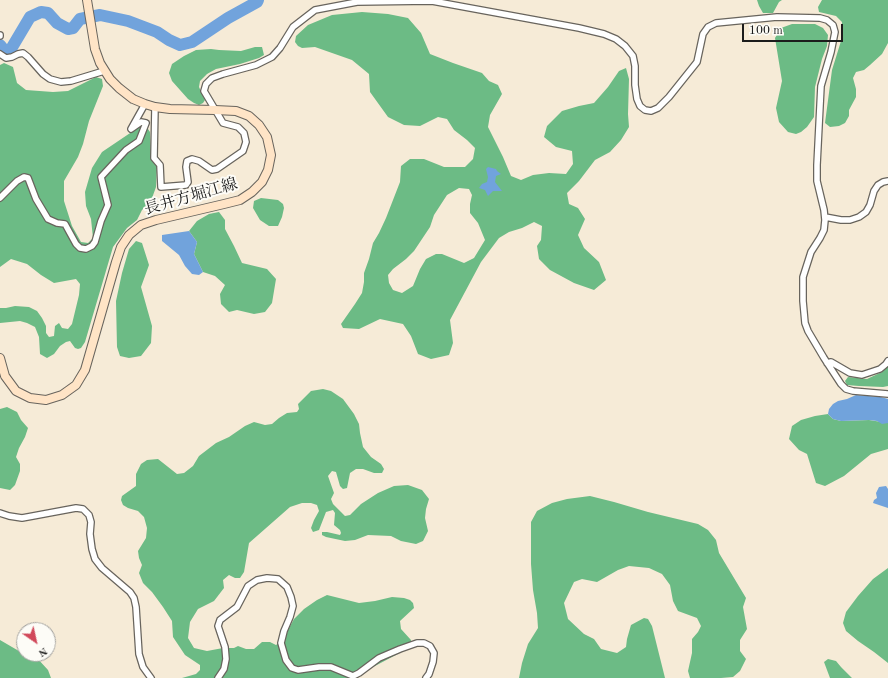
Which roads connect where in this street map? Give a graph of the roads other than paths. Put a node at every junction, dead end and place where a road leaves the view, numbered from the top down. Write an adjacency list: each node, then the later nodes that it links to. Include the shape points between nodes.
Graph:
1 (87, 0): 4 (main road, 長井方堀江線, via 95,49)
2 (389, 1): 7 (street, via 357,2 315,10 293,27 272,57 256,65 212,78 206,84 204,91); 10 (street, via 432,1 610,36 625,46 633,56 637,99 645,110 652,111 669,97 697,62 703,34 716,23 777,17 828,20 835,32 821,86 817,165 817,181)
3 (0, 54): 4 (street, via 6,58 23,53 42,74 50,80 61,82)
4 (104, 71): 5 (main road, 長井方堀江線, via 124,92)
5 (145, 104): 6 (main road, 長井方堀江線); 9 (street, via 131,129 141,122 146,123 139,141 126,150 101,177 108,205 92,246 80,248 65,224 48,219 36,199 28,178 24,177 17,181)
6 (155, 107): 7 (main road, 長井方堀江線, via 170,110); 7 (street, via 154,158 160,165 161,187 186,186 186,167 192,159 212,170 244,151 244,133 238,127 223,123)
7 (215, 110): 11 (main road, 長井方堀江線, via 236,111 250,116 267,137 271,155 262,182 240,200 156,220 141,225 129,235 121,246 85,370 76,385 62,395 46,400 30,398 16,391 5,376)
8 (888, 181): 10 (street, via 878,185 866,212 859,217 841,220)
9 (0, 198)
10 (825, 217): 13 (street, via 824,230 811,252 802,277 805,323)
11 (0, 358)
12 (888, 360): 13 (street, via 880,369 862,375 850,373 831,362)
13 (827, 363): 14 (street, via 846,389)
14 (888, 394)
15 (0, 513): 16 (street, via 22,518 76,508 83,509 89,515 90,539 95,559 134,598 140,654 143,667)
16 (151, 678)
17 (218, 678): 18 (street, via 224,669 226,659 218,626 220,620 237,607 248,586 257,580 267,578 278,579 287,587 291,597 293,606 281,643 286,660 292,668 298,670 331,667 353,676 380,658 417,643 424,643 430,646 434,653)
18 (426, 678)

